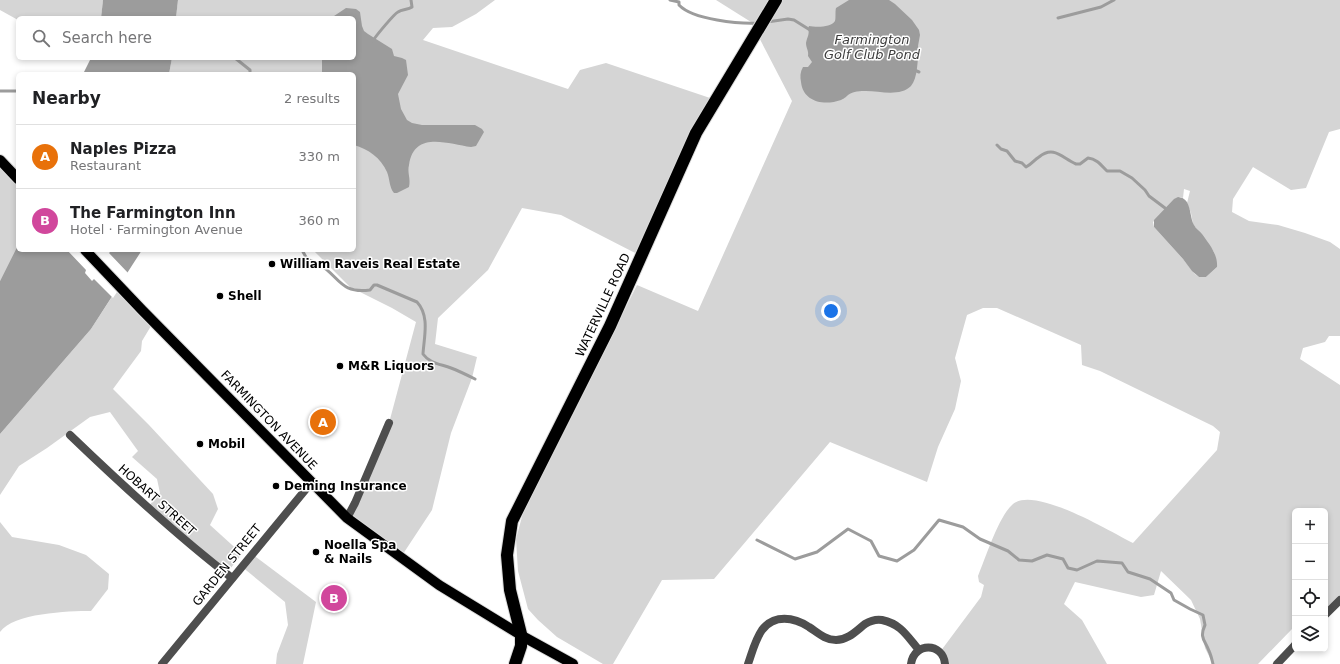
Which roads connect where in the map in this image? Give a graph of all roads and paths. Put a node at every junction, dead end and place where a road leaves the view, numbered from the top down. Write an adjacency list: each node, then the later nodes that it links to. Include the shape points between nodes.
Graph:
1 (776, 0): 12 (highway, WATERVILLE ROAD, via 696,133 610,326 512,520 507,556 510,590)
2 (0, 160): 3 (main road)
3 (16, 177)
4 (87, 252): 7 (main road, FARMINGTON AVENUE)
5 (389, 423): 8 (street)
6 (70, 435): 9 (street, HOBART STREET, via 134,497)
7 (311, 483): 8 (main road, FARMINGTON AVENUE); 9 (street, GARDEN STREET)
8 (347, 518): 12 (main road, FARMINGTON AVENUE, via 439,585)
9 (232, 578): 15 (street, GARDEN STREET)
10 (1340, 600): 11 (street)
11 (1328, 612)
12 (521, 634): 16 (highway, via 521,646); 17 (main road, FARMINGTON AVENUE)
13 (1292, 649): 21 (street)
14 (918, 650): 18 (street, via 905,632 892,622 870,622 856,632 836,640 826,638 801,622 783,619 771,622 762,630); 19 (street); 20 (street, via 930,647 935,649 944,657)
15 (162, 664)
16 (515, 664)
17 (573, 664)
18 (748, 664)
19 (911, 664)
20 (945, 664)
21 (1277, 664)

